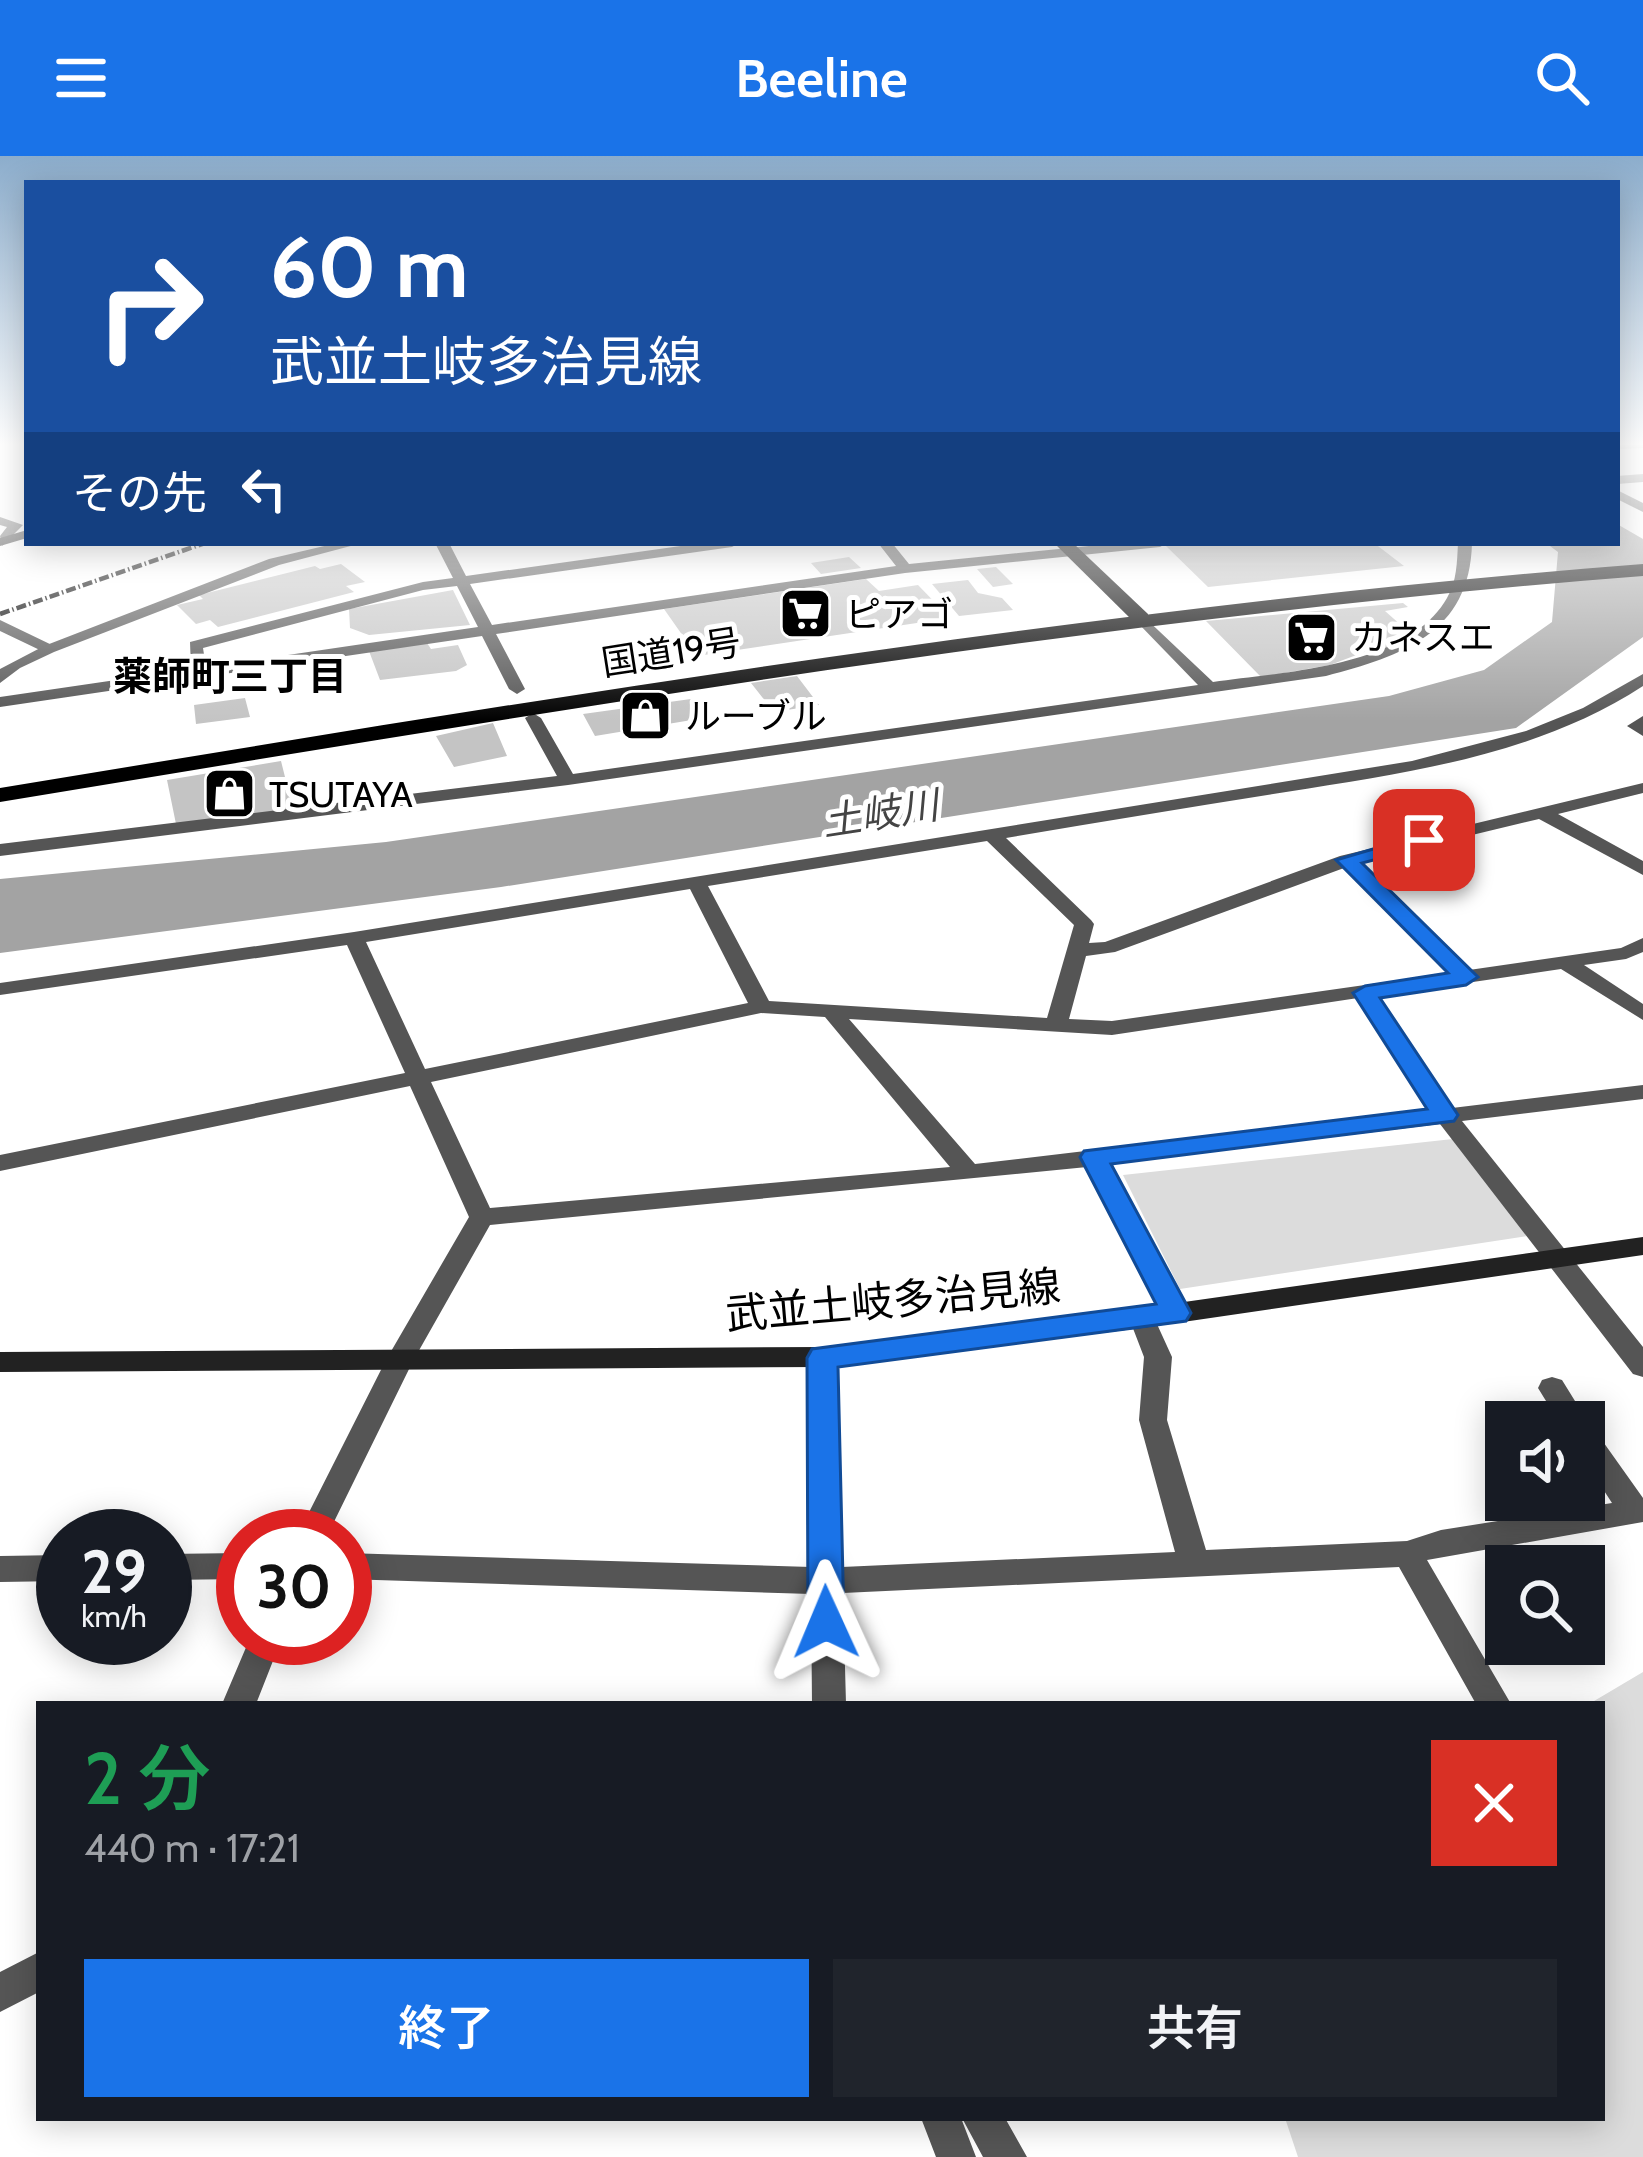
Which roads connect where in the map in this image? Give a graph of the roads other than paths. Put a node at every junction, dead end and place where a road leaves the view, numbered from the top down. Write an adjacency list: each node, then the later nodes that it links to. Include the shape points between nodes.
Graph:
1 (342, 546): 15 (street, via 274,562)
2 (444, 546): 10 (street)
3 (710, 546): 10 (street)
4 (887, 546): 8 (street)
5 (1465, 546): 19 (street, via 1451,607 1416,640 1326,671)
6 (1067, 547): 8 (street); 12 (main road)
7 (1643, 561): 11 (highway, 国道19号)
8 (904, 569): 14 (street)
9 (1643, 570): 11 (highway, 国道19号)
10 (462, 580): 14 (street); 16 (street, via 195,645)
11 (1429, 582): 12 (highway, 国道19号)
12 (1135, 613): 19 (street); 25 (highway, 国道19号, via 910,636); 28 (highway, 国道19号)
13 (0, 625): 15 (street)
14 (487, 630): 16 (street); 20 (street)
15 (49, 649): 17 (street)
16 (200, 672): 21 (street)
17 (0, 678)
18 (1643, 679): 30 (street, via 1609,703 1489,751)
19 (1210, 688): 26 (street)
20 (517, 689)
21 (0, 702)
22 (533, 718): 26 (street)
23 (1643, 721): 24 (street, via 1635,726)
24 (1643, 731)
25 (0, 780)
26 (568, 780): 31 (street)
27 (1643, 788): 29 (street)
28 (0, 795)
29 (1539, 811): 32 (street); 33 (street)
30 (991, 833): 34 (street); 37 (street, via 1084,924)
31 (0, 850)
32 (1347, 860): 37 (street); 39 (street)
33 (1643, 869)
34 (695, 881): 35 (street); 42 (street)
35 (354, 938): 40 (street); 46 (street)
36 (1643, 944): 38 (street)
37 (1081, 950): 45 (street)
38 (1565, 962): 39 (street); 44 (street)
39 (1466, 977): 41 (street)
40 (0, 989)
41 (1365, 993): 45 (street, via 1112,1028); 48 (street)
42 (761, 1007): 43 (street); 46 (street)
43 (831, 1011): 45 (street); 51 (street)
44 (1643, 1014)
45 (1056, 1026)
46 (418, 1078): 50 (street); 52 (street)
47 (1643, 1092): 48 (street)
48 (1445, 1115): 49 (street); 54 (street)
49 (1094, 1157): 51 (street); 55 (street)
50 (0, 1163)
51 (969, 1173): 52 (street)
52 (482, 1217): 58 (street)
53 (1643, 1246): 54 (main road, 武並土岐多治見線)
54 (1560, 1258): 55 (main road, 武並土岐多治見線); 60 (street)
55 (1175, 1313): 56 (main road, 武並土岐多治見線)
56 (1142, 1318): 57 (main road, 武並土岐多治見線); 67 (street, via 1158,1357 1153,1420)
57 (823, 1358): 58 (main road, 武並土岐多治見線); 71 (street)
58 (400, 1360): 59 (main road, 武並土岐多治見線); 64 (street)
59 (0, 1362)
60 (1643, 1367)
61 (1552, 1388): 62 (street)
62 (1560, 1401)
63 (1605, 1465): 65 (street)
64 (326, 1509)
65 (1639, 1511): 66 (street)
66 (1407, 1553): 67 (street); 75 (street)
67 (1193, 1560): 71 (street)
68 (372, 1567): 71 (street)
69 (36, 1568): 70 (street)
70 (0, 1569)
71 (825, 1581): 74 (street)
72 (255, 1665): 73 (street)
73 (239, 1701)
74 (829, 1701)
75 (1492, 1701)
76 (36, 1973): 77 (street)
77 (0, 1993)
78 (942, 2121): 80 (street)
79 (984, 2121): 81 (street)
80 (956, 2157)
81 (1007, 2157)

